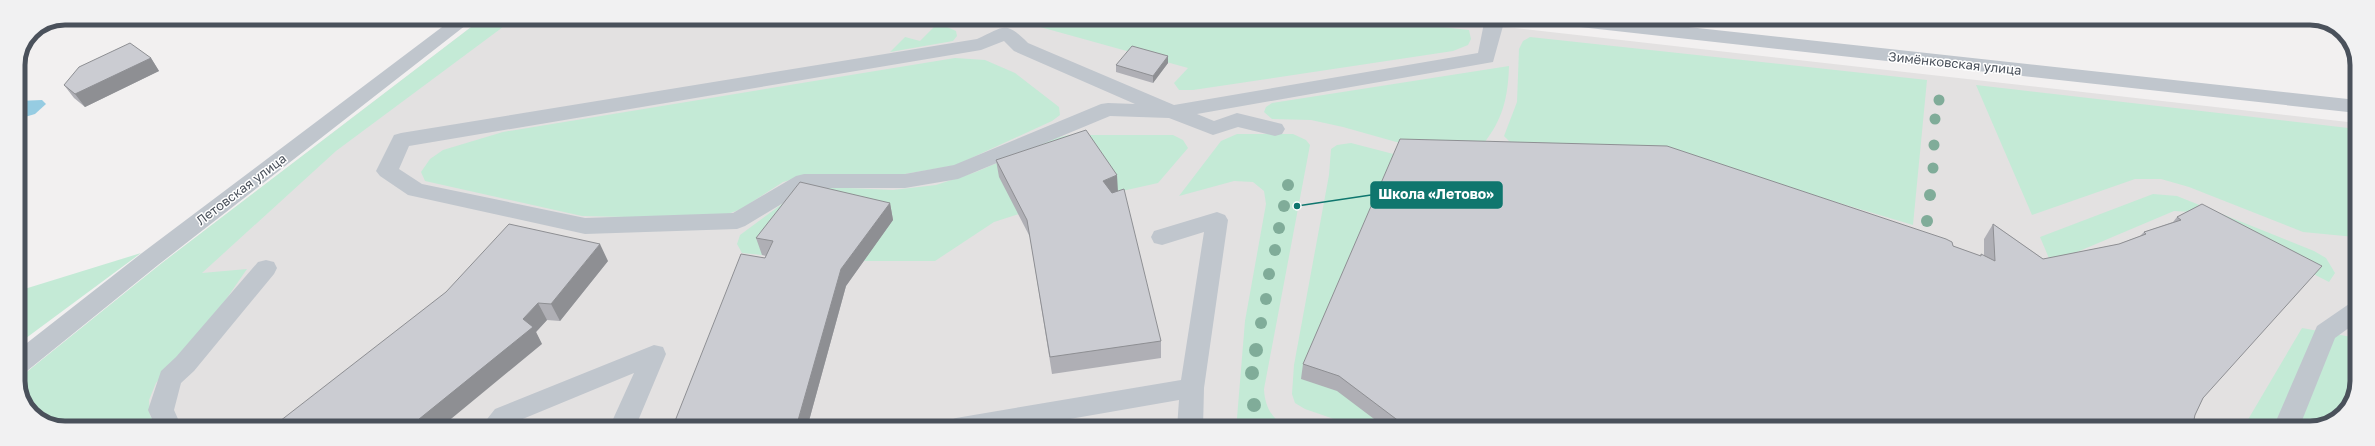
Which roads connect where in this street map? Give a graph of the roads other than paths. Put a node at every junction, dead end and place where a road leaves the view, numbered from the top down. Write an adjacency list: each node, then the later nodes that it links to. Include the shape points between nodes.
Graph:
1 (449, 25): 10 (street, Летовская улица)
2 (1494, 25): 5 (street, via 1486,58)
3 (1616, 25): 4 (street, Зимёнковская улица)
4 (2350, 106)
5 (1172, 112): 5 (street, via 1021,47 1007,34 981,44 401,140 387,171 416,190 585,226 737,221 804,181 905,181 958,172 1108,109); 6 (street, via 1213,128 1237,120)
6 (1276, 129)
7 (1162, 237): 11 (street, via 1217,220)
8 (266, 268): 12 (street, via 186,364 170,378 161,410)
9 (2350, 315): 17 (street, via 2325,332)
10 (25, 358)
11 (1192, 388): 15 (street); 16 (street)
12 (165, 421)
13 (499, 421): 14 (street, via 504,416 654,354)
14 (625, 421)
15 (997, 421)
16 (1190, 421)
17 (2289, 421)

